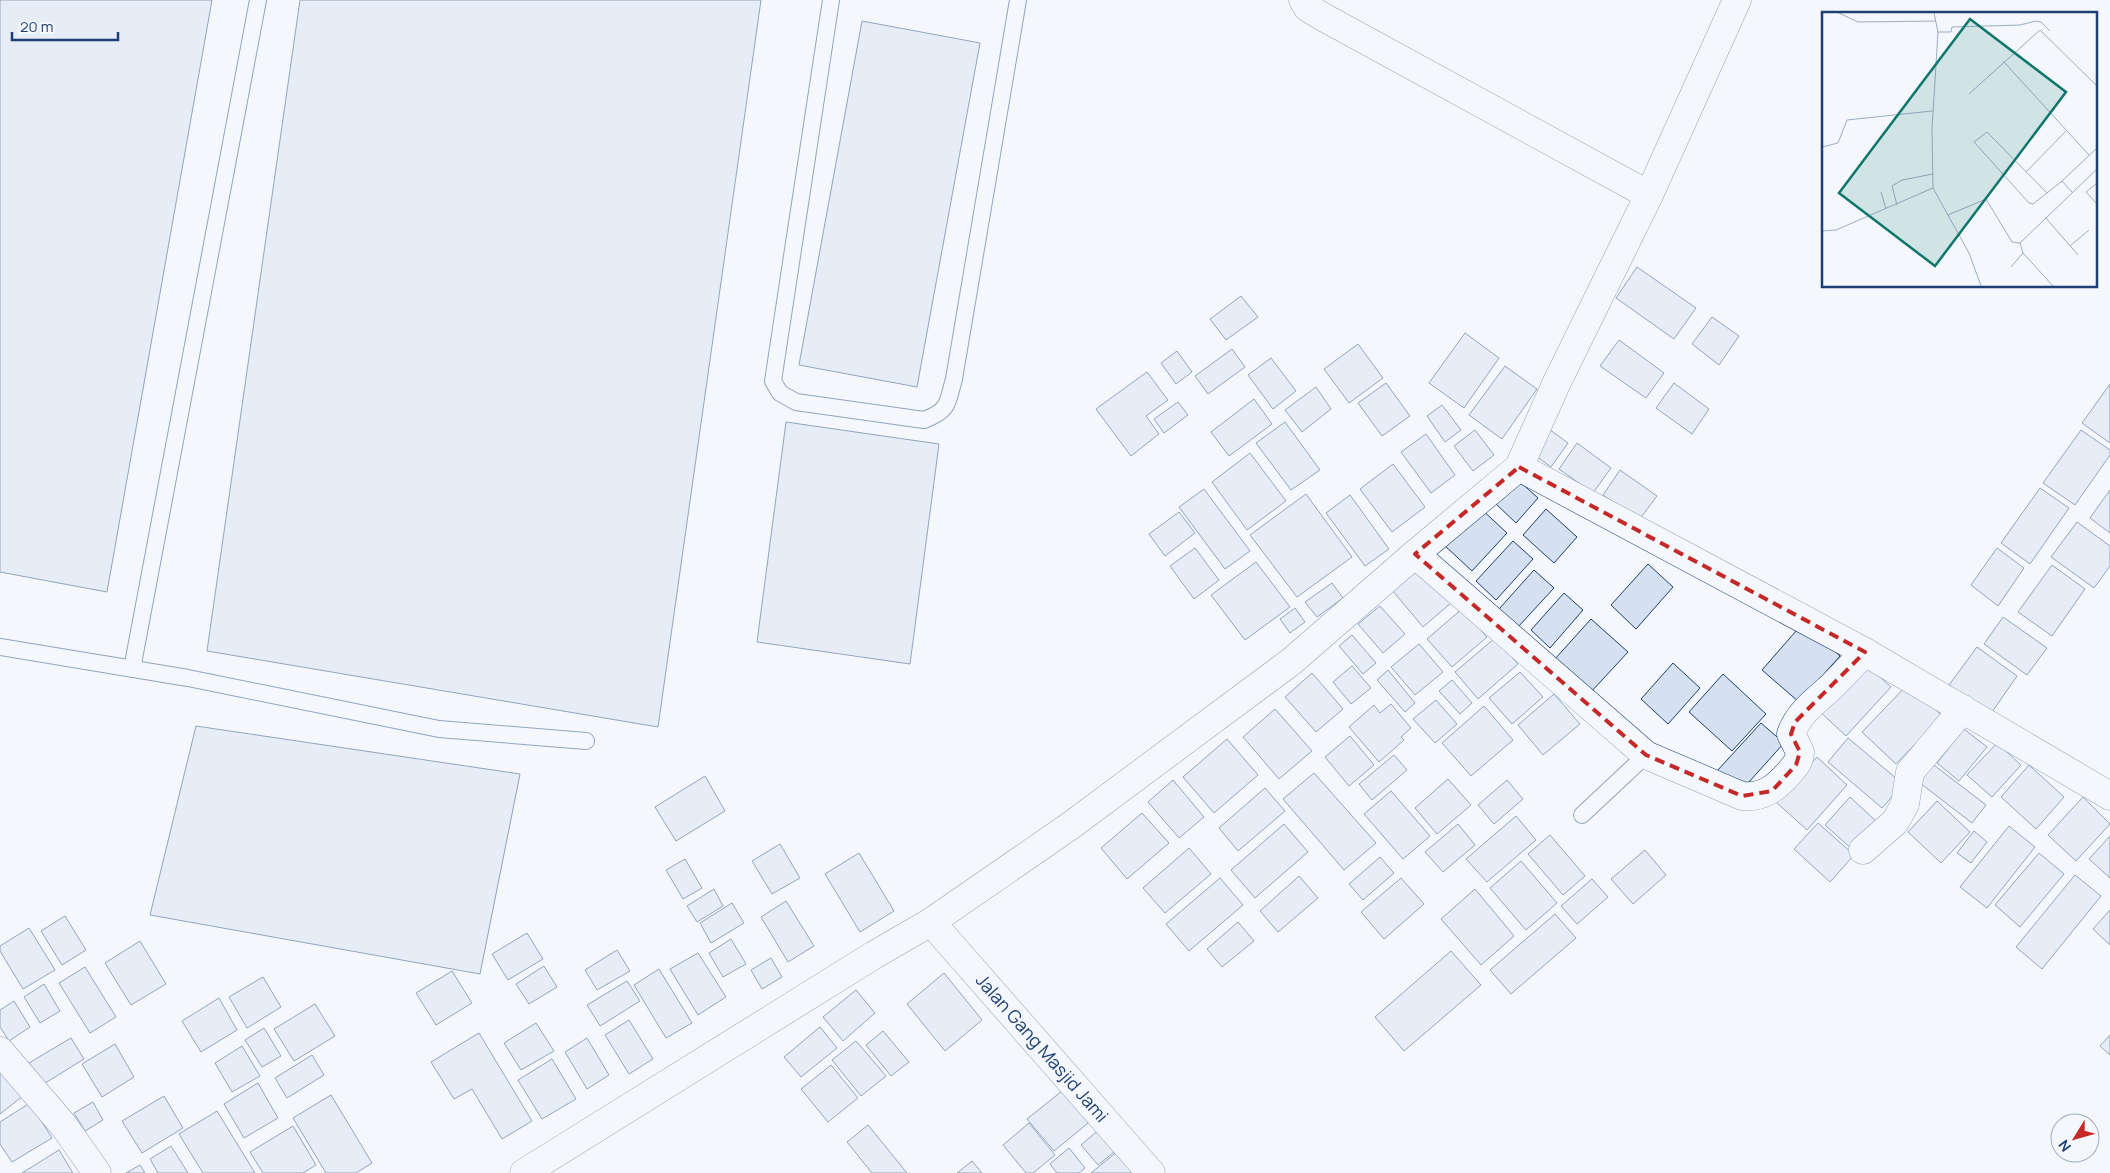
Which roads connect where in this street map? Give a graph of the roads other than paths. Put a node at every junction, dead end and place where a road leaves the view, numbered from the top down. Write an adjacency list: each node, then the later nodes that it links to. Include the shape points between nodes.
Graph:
1 (258, 0): 11 (lane)
2 (831, 0): 3 (lane, via 773,382 780,392 796,402 924,420 946,409 954,379)
3 (1018, 0)
4 (1303, 0): 6 (street, via 1308,8 1325,18)
5 (1737, 0): 6 (street)
6 (1649, 195): 7 (street)
7 (1519, 467): 8 (street); 10 (street)
8 (1415, 554): 14 (street); 18 (street, via 1292,661 1090,812)
9 (0, 646): 11 (lane)
10 (1865, 652): 12 (street); 14 (street, via 1802,713 1791,734 1800,757 1772,790 1751,797 1742,796)
11 (132, 669): 13 (lane, via 439,729)
12 (1963, 709): 15 (street); 17 (street, via 1910,772 1905,804 1895,822)
13 (586, 741)
14 (1646, 755): 16 (lane)
15 (2110, 796)
16 (1582, 815)
17 (1862, 850)
18 (931, 922): 21 (street); 22 (street, Jalan Gang Masjid Jami)
19 (0, 1051): 20 (street, via 64,1126)
20 (97, 1173)
21 (524, 1173)
22 (1151, 1173)

